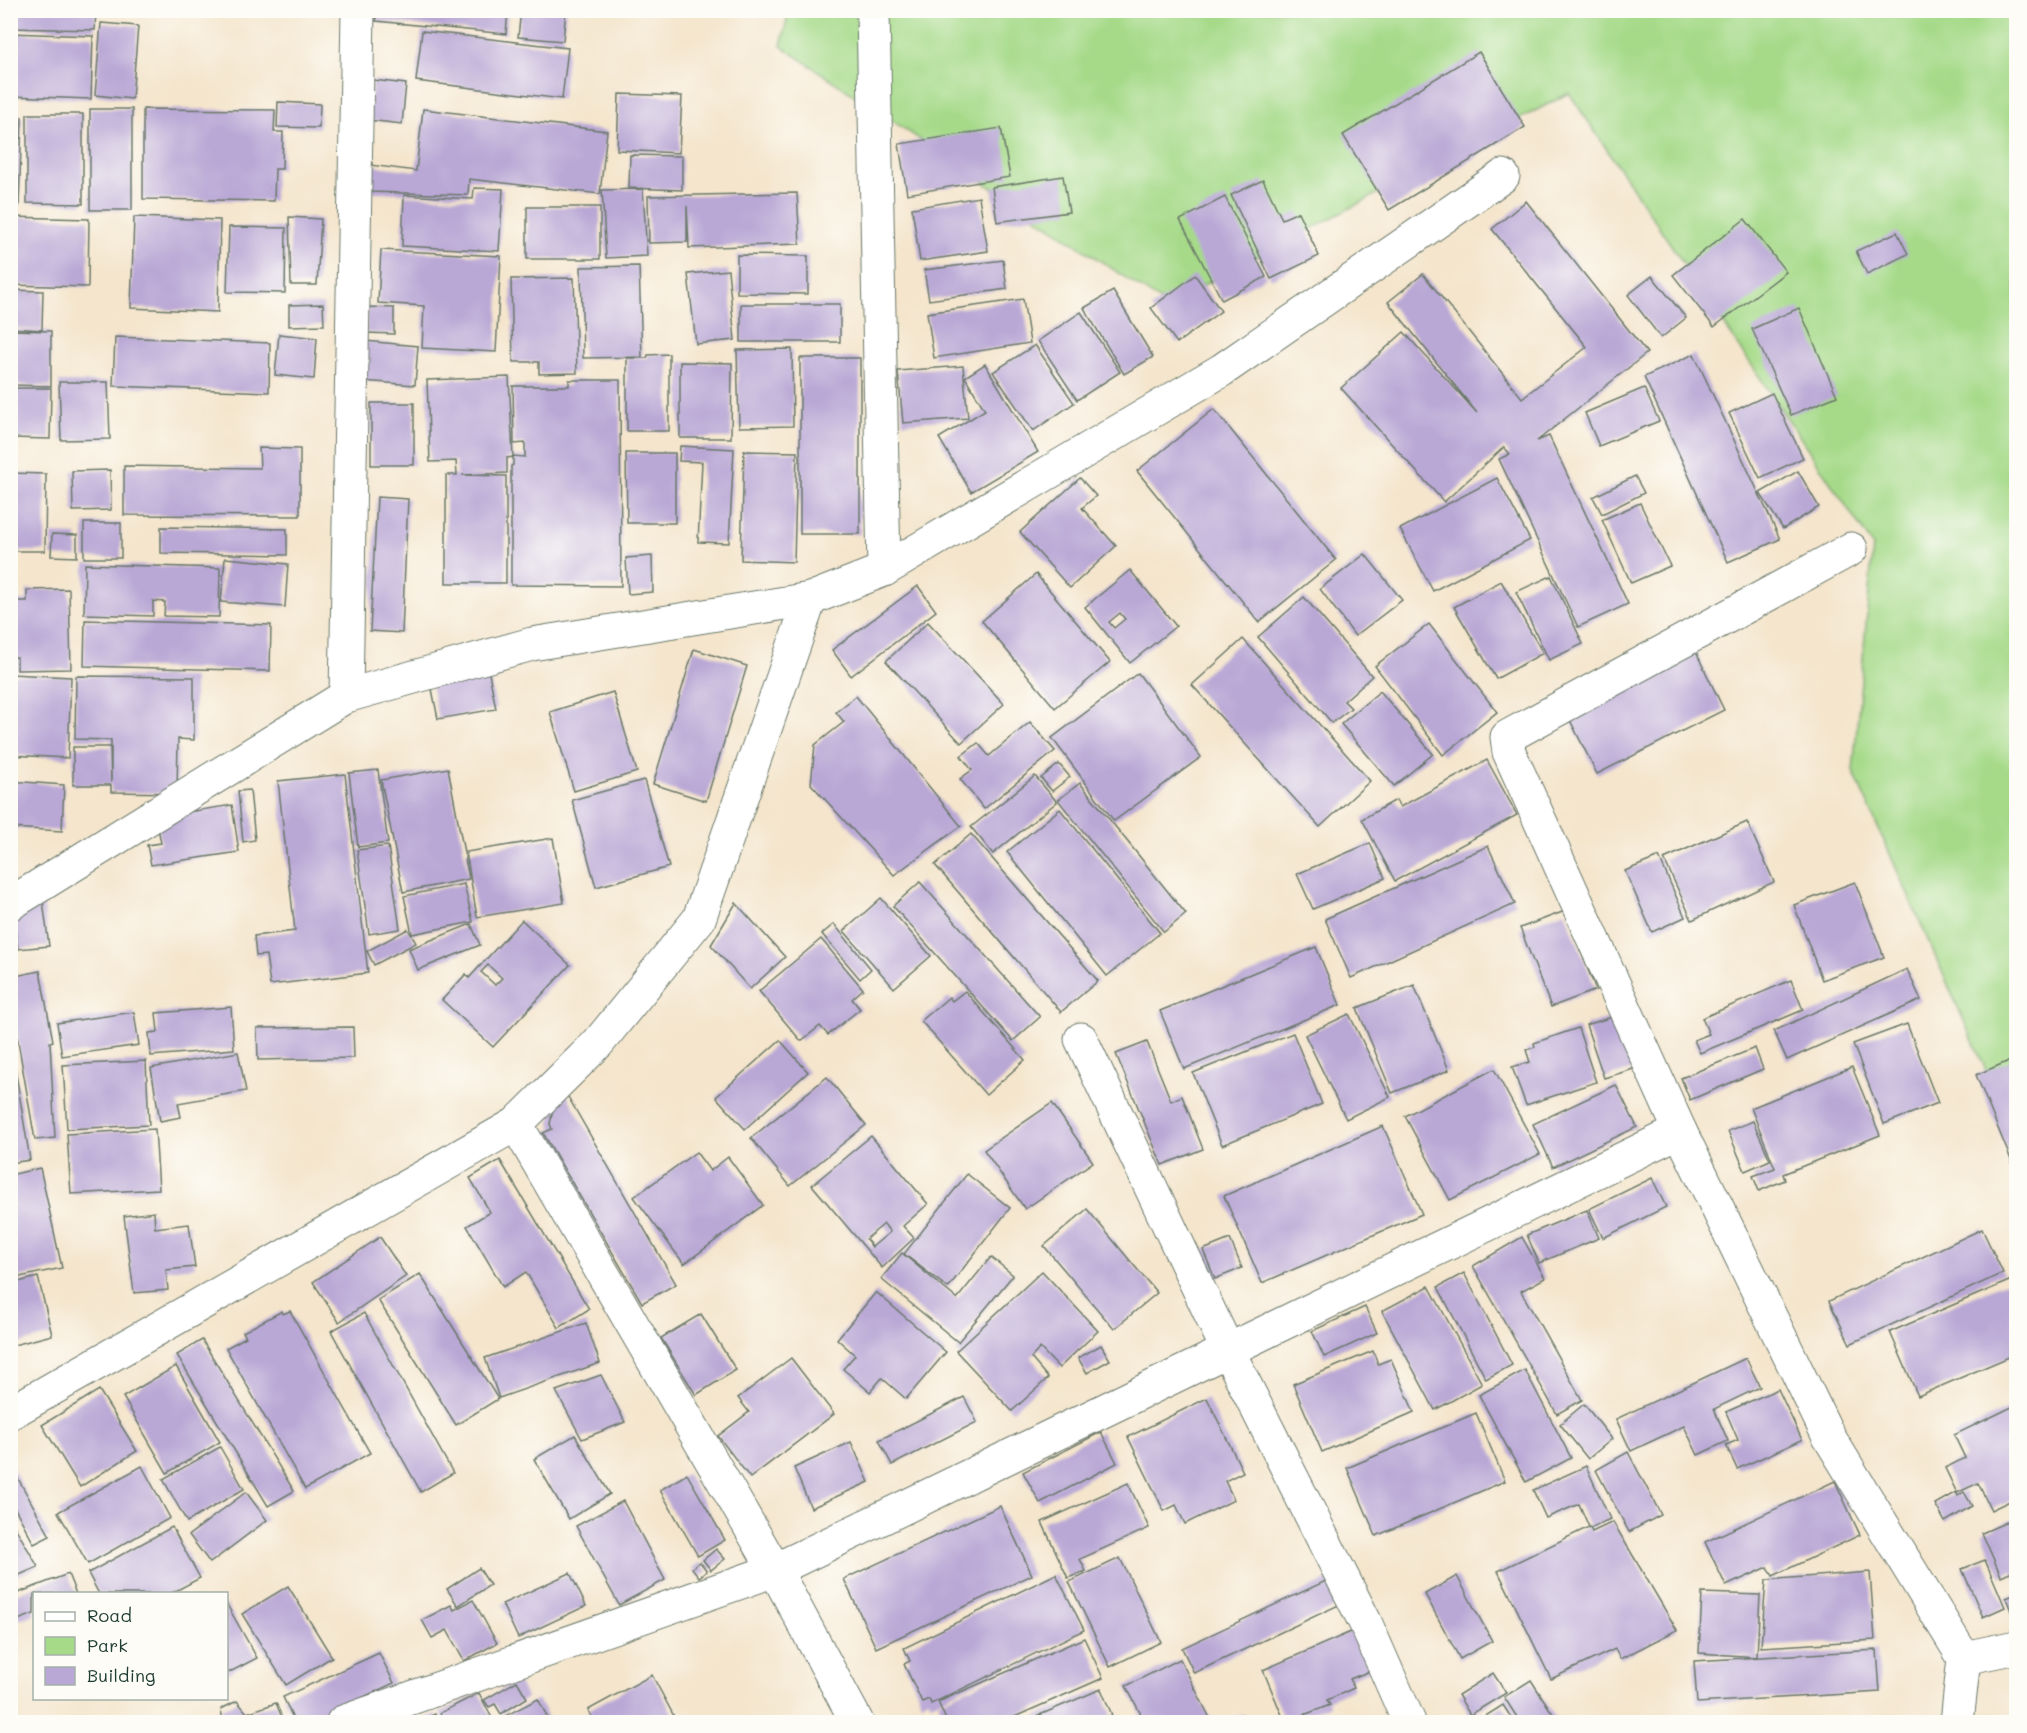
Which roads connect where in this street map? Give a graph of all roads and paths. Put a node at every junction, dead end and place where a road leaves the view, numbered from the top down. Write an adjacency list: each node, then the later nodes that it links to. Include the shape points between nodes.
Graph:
1 (358, 10): 7 (street)
2 (873, 10): 5 (street)
3 (1503, 176): 5 (street, via 1222,370)
4 (1851, 549): 11 (street, via 1507,737 1514,763)
5 (884, 570): 6 (street)
6 (810, 599): 7 (street, via 532,644); 10 (street, via 699,919 598,1043)
7 (346, 696): 8 (street)
8 (10, 904)
9 (1081, 1039): 12 (street)
10 (516, 1124): 13 (street); 14 (street)
11 (1680, 1131): 12 (street); 16 (street, via 1829,1437)
12 (1228, 1351): 14 (street); 19 (street, via 1365,1622)
13 (10, 1413)
14 (775, 1570): 17 (street); 18 (street)
15 (2016, 1647): 16 (street)
16 (1964, 1658): 20 (street)
17 (343, 1722)
18 (857, 1722)
19 (1409, 1722)
20 (1957, 1722)

